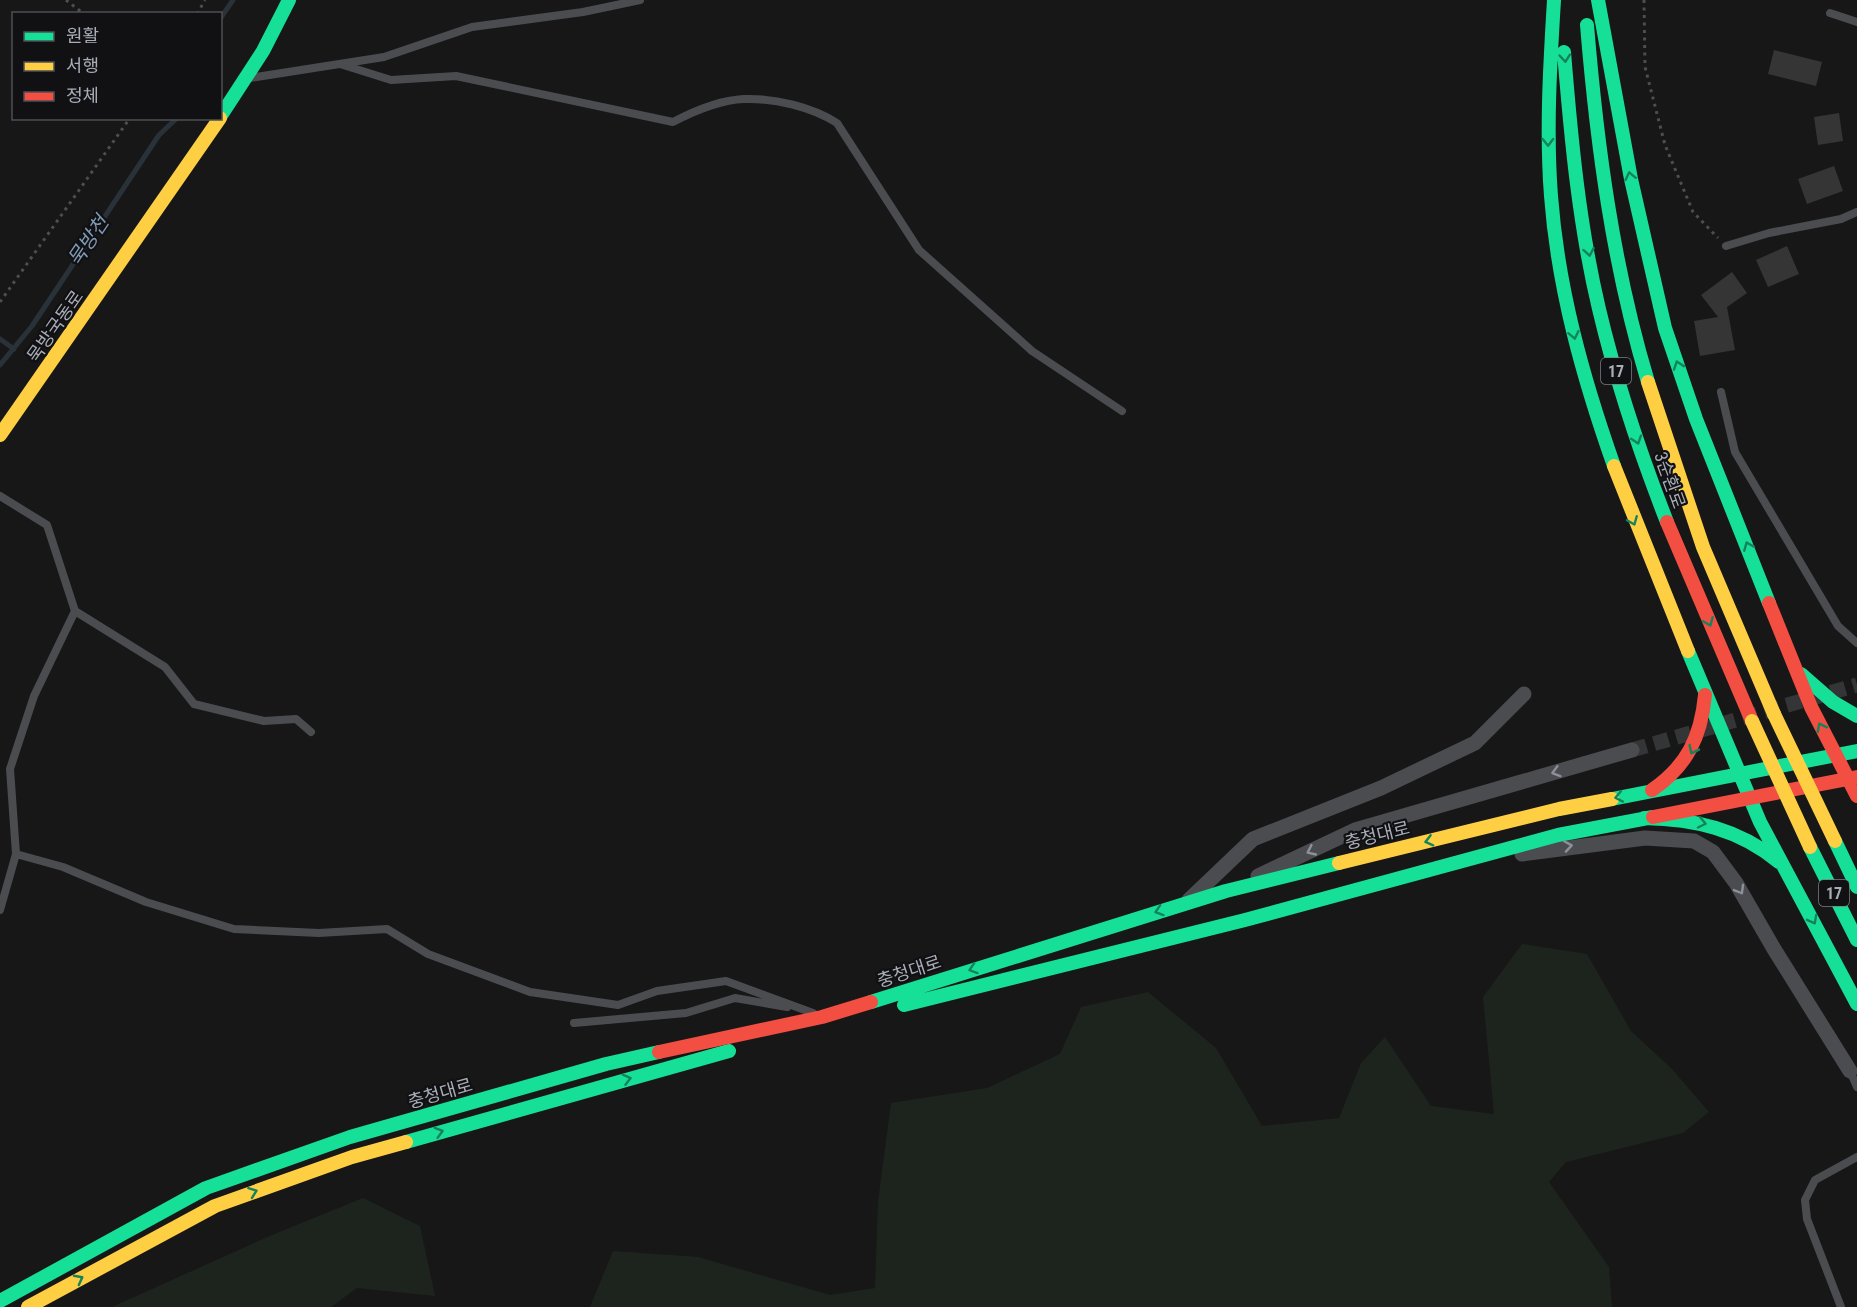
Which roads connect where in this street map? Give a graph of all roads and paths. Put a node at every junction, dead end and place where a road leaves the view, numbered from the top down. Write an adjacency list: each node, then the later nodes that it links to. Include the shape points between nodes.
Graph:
1 (66, 0): 9 (path)
2 (289, 0): 13 (main road, 묵방국동로)
3 (640, 0): 12 (lane, via 472,27 384,57)
4 (1554, 0): 27 (main road, one-way to 27, via 1548,93 1549,166 1554,226 1571,322 1598,428)
5 (1561, 0): 31 (main road, 3순환로 / 17, one-way to 31, via 1569,114 1599,307 1648,473)
6 (1586, 0): 47 (main road, 3순환로 / 17, bridge, via 1597,146 1632,329 1651,401 1742,644)
7 (1598, 0): 26 (main road, one-way to 7, via 1696,419 1665,328 1629,168)
8 (1644, 0): 18 (path, via 1645,67 1665,145 1693,213)
9 (81, 12)
10 (1830, 13): 11 (lane)
11 (1857, 22)
12 (340, 64): 13 (lane); 21 (lane, via 391,80 456,76 673,122 703,108 743,99 818,111 837,123 919,250 1032,351)
13 (245, 78): 14 (main road, 묵방국동로)
14 (222, 115)
15 (129, 120): 19 (path)
16 (219, 120): 22 (main road, 묵방국동로)
17 (1857, 212): 18 (lane)
18 (1726, 246)
19 (0, 302)
20 (1721, 392): 25 (lane, via 1735,452 1838,626)
21 (1122, 411)
22 (0, 435)
23 (0, 496): 24 (lane, via 47,525)
24 (75, 611): 32 (lane, via 165,666 194,704 264,721 296,719); 44 (lane, via 34,696 10,769)
25 (1857, 643)
26 (1795, 668): 29 (main road); 30 (main road, via 1820,692)
27 (1705, 693): 31 (main road); 38 (main road, one-way to 38, via 1700,734 1688,759 1670,779)
28 (1524, 694): 49 (street, via 1474,743 1381,788 1253,839)
29 (1800, 711): 31 (main road); 35 (main road, one-way to 29)
30 (1857, 716)
31 (1739, 731): 36 (main road); 51 (main road, 3순환로 / 17, bridge, via 1810,847)
32 (311, 732)
33 (1632, 750): 48 (street, one-way to 48, via 1355,830)
34 (1857, 751): 35 (main road, 충청대로)
35 (1836, 757): 36 (main road, 충청대로); 37 (main road)
36 (1739, 774): 38 (main road, 충청대로); 40 (main road)
37 (1852, 778): 39 (main road); 40 (main road, 충청대로)
38 (1652, 790): 48 (main road, 충청대로, one-way to 48)
39 (1857, 796)
40 (1749, 798): 42 (main road, 충청대로); 43 (main road)
41 (1846, 805): 43 (main road)
42 (1644, 818): 45 (main road, 충청대로, via 1558,835); 46 (main road, one-way to 46, via 1680,819 1715,826 1761,847)
43 (1777, 827): 46 (main road)
44 (16, 854): 50 (lane); 53 (lane, via 63,867 146,902 234,929 319,933 387,929 428,954 530,992 618,1005 657,991 726,981)
45 (1448, 865): 56 (street, one-way to 56, via 1593,843 1645,838 1694,841 1713,852 1736,883); 60 (main road, 충청대로, one-way to 45, via 215,1206 352,1157 827,1024)
46 (1786, 868): 52 (main road, one-way to 52)
47 (1857, 886)
48 (1226, 891): 49 (main road, 충청대로)
49 (1187, 902): 54 (main road, 충청대로, one-way to 54)
50 (0, 910)
51 (1857, 940)
52 (1857, 1004)
53 (803, 1010): 54 (lane); 55 (lane, via 735,998 686,1013)
54 (822, 1017): 59 (main road, 충청대로, via 606,1064 350,1137 206,1188)
55 (574, 1023)
56 (1850, 1071): 57 (lane)
57 (1857, 1087)
58 (1857, 1157): 61 (lane, via 1815,1180 1805,1200 1806,1219)
59 (0, 1301)
60 (28, 1307)
61 (1840, 1307)

